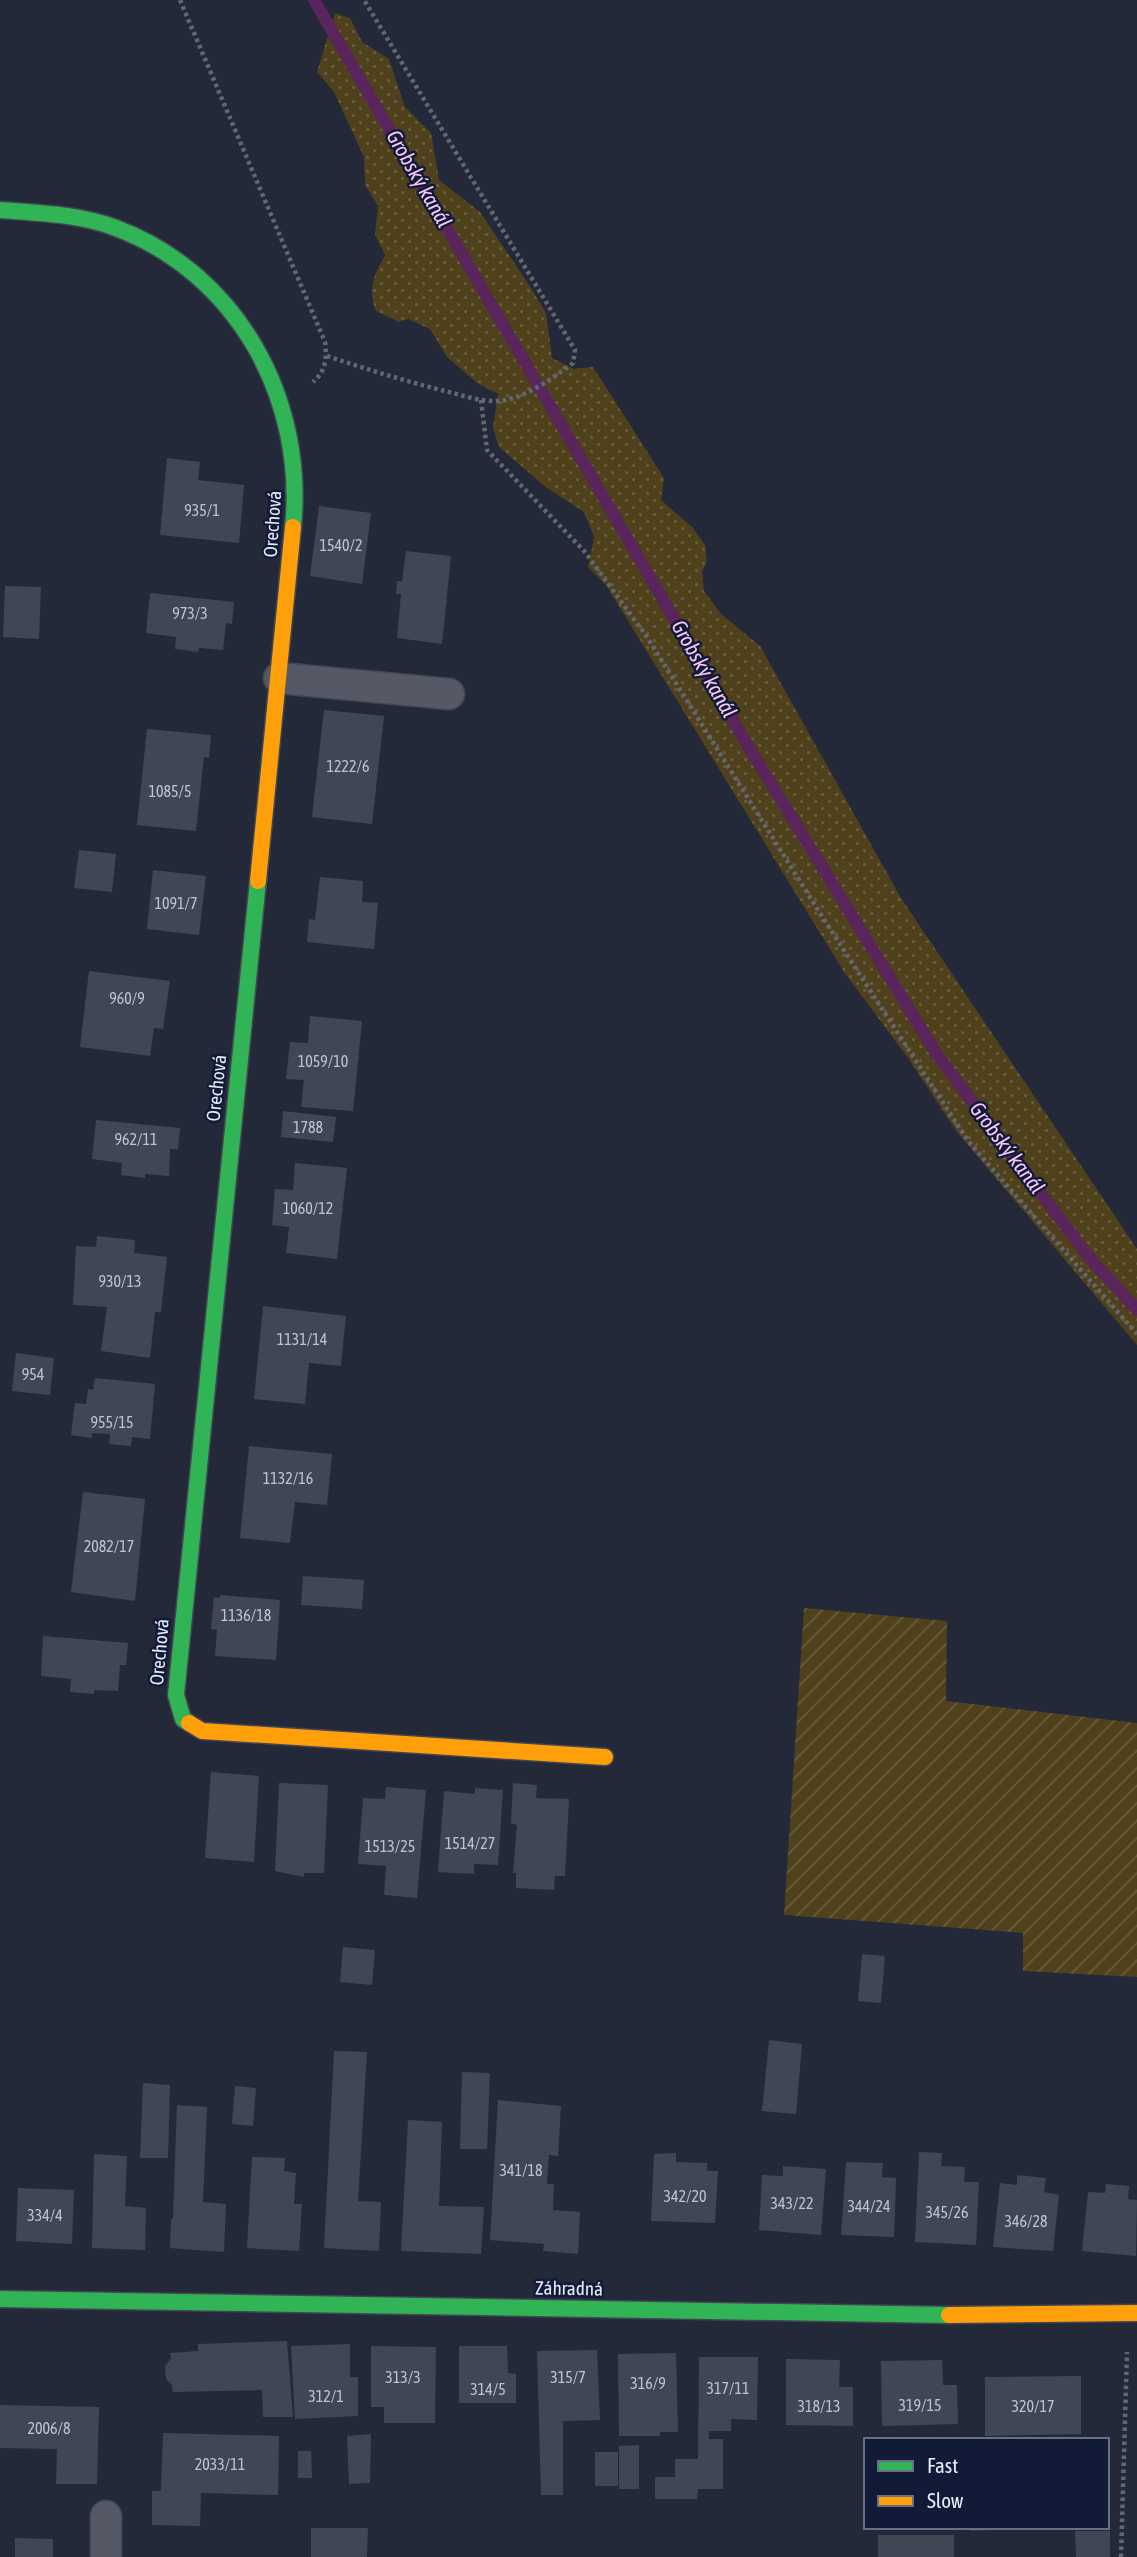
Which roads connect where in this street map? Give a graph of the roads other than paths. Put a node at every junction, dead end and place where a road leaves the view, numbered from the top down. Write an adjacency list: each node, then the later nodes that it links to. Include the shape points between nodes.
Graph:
1 (0, 210): 2 (street, Orechová, via 77,217 129,233 188,267 228,305 261,350 281,398 295,459 296,497)
2 (279, 678): 3 (street); 4 (street, Orechová, via 176,1695 183,1719 202,1731)
3 (449, 694)
4 (605, 1757)
5 (0, 2299): 6 (street, Záhradná, via 988,2316)
6 (1133, 2313)
7 (106, 2516): 8 (street)
8 (106, 2557)

